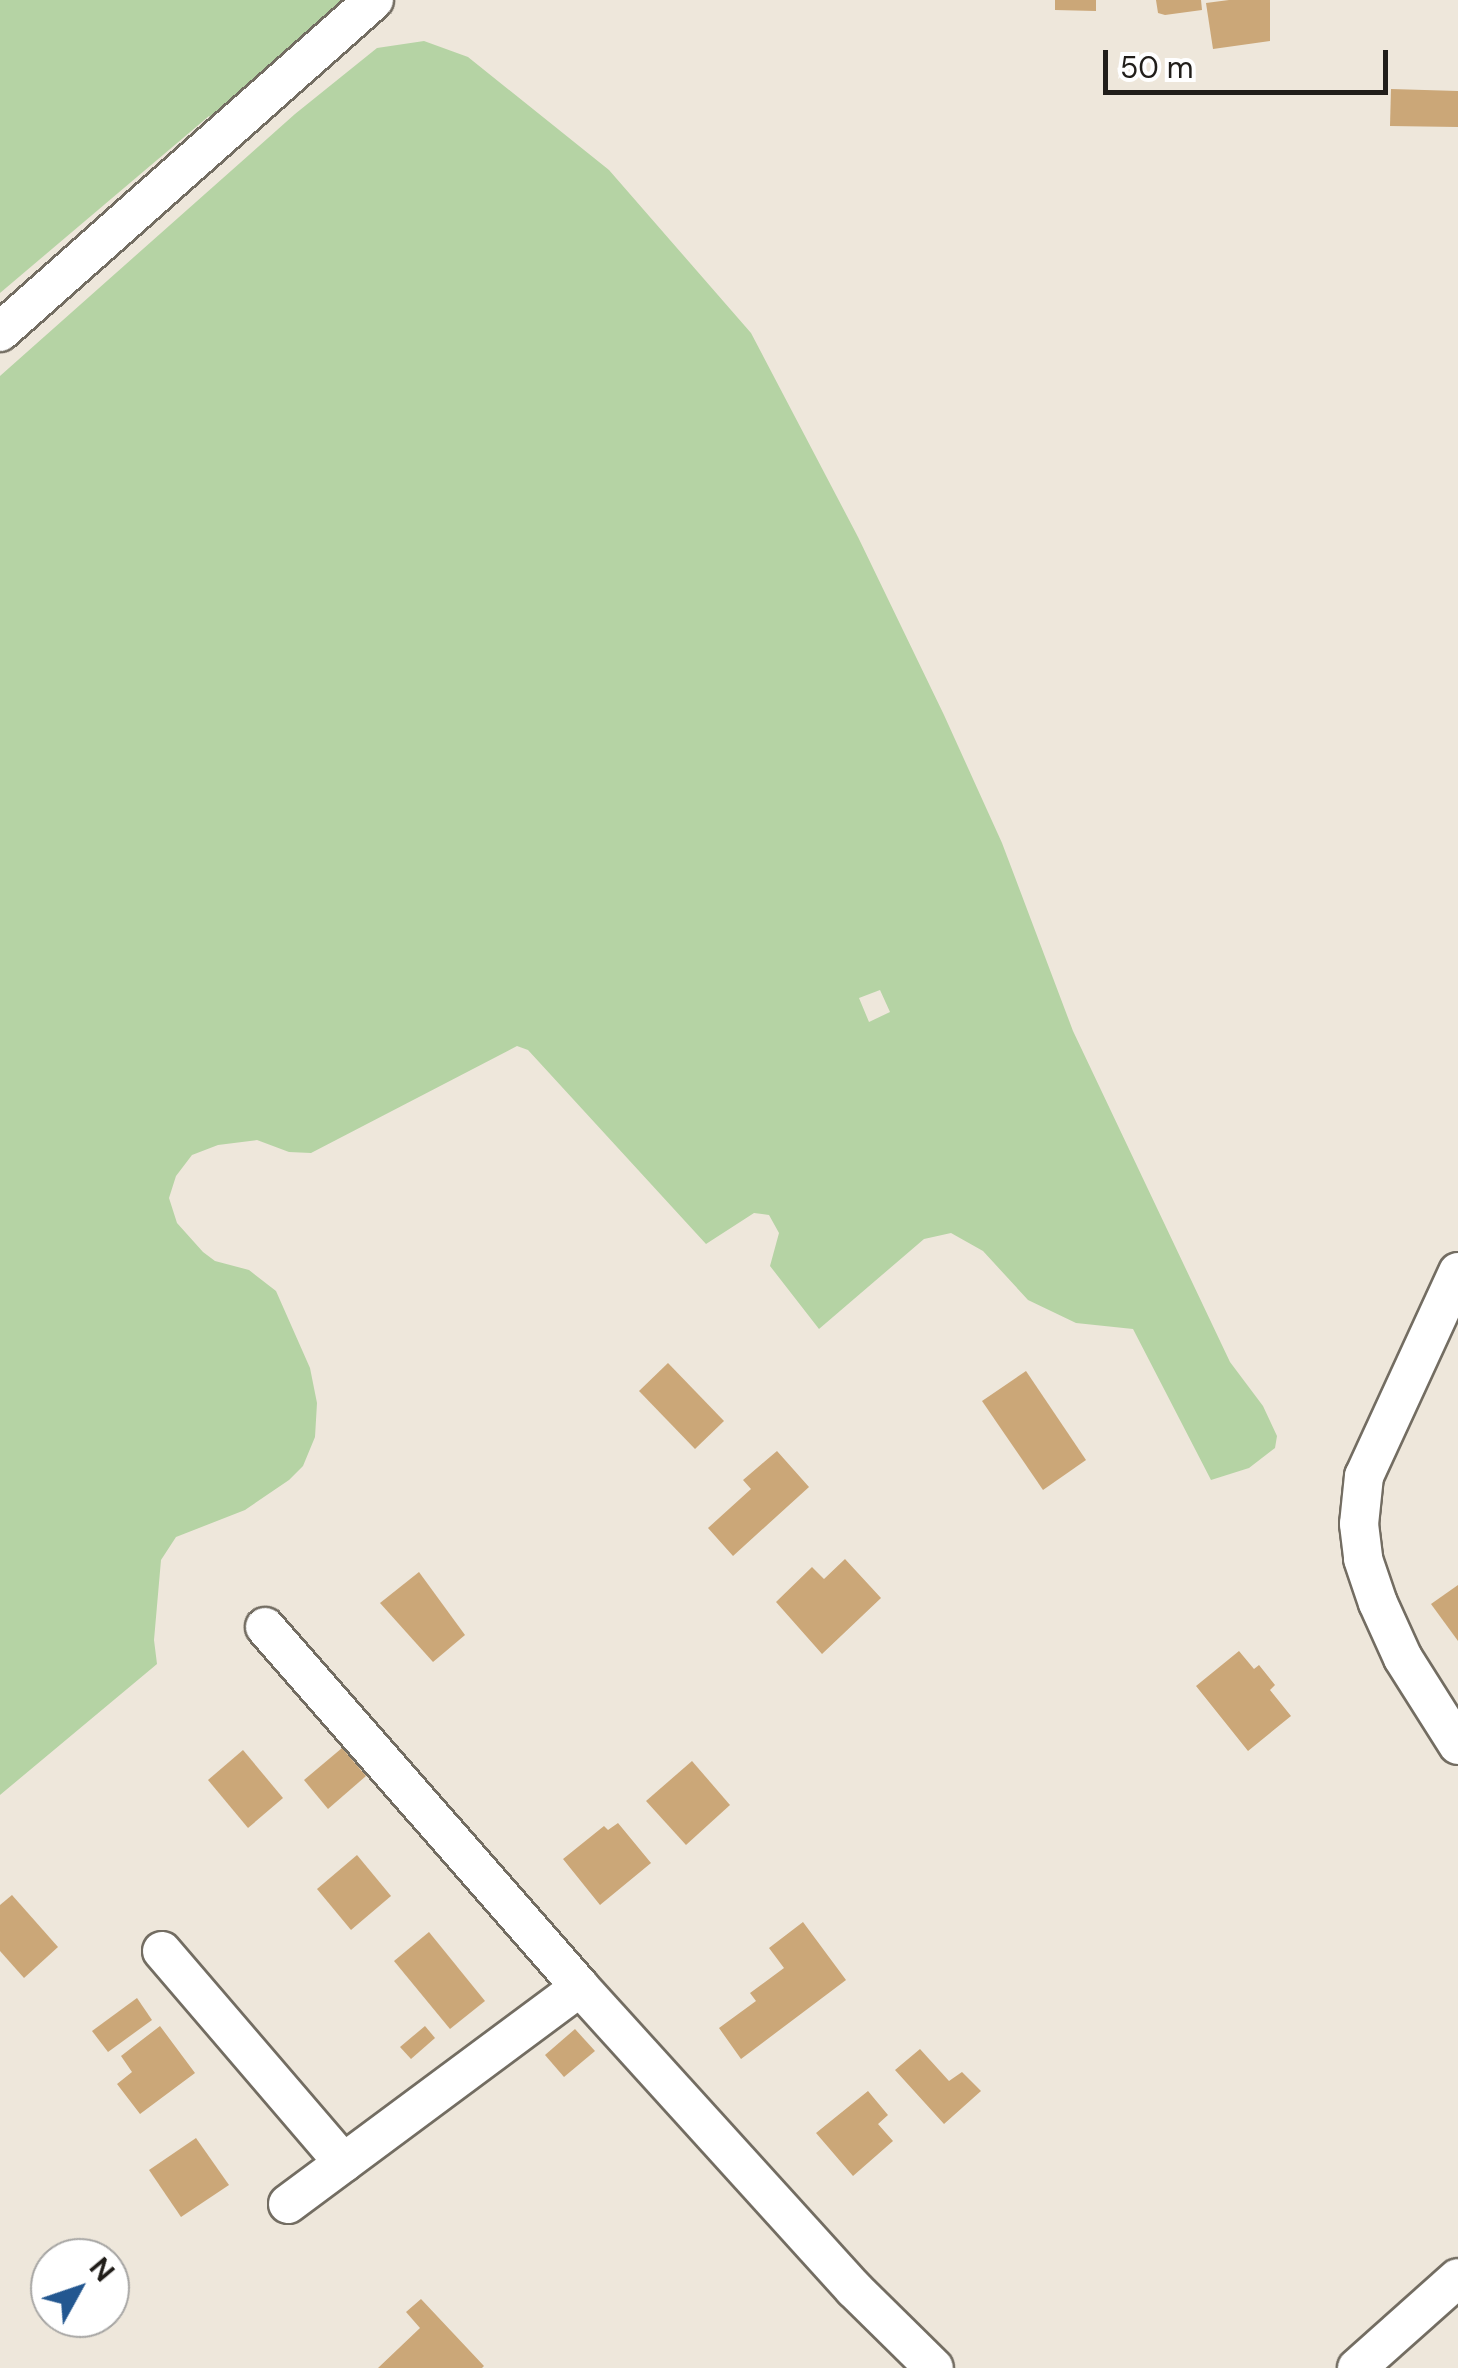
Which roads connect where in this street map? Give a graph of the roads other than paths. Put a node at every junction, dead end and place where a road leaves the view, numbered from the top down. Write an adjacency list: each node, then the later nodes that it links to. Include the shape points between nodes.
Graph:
1 (374, 0): 2 (street)
2 (0, 332)
3 (1458, 1272): 5 (street, via 1364,1476 1360,1524 1378,1604 1402,1658)
4 (265, 1627): 7 (street)
5 (1458, 1745)
6 (162, 1951): 8 (street)
7 (580, 1988): 8 (street); 11 (street)
8 (344, 2163): 9 (street)
9 (288, 2204)
10 (1458, 2278): 12 (street)
11 (934, 2368)
12 (1357, 2368)

